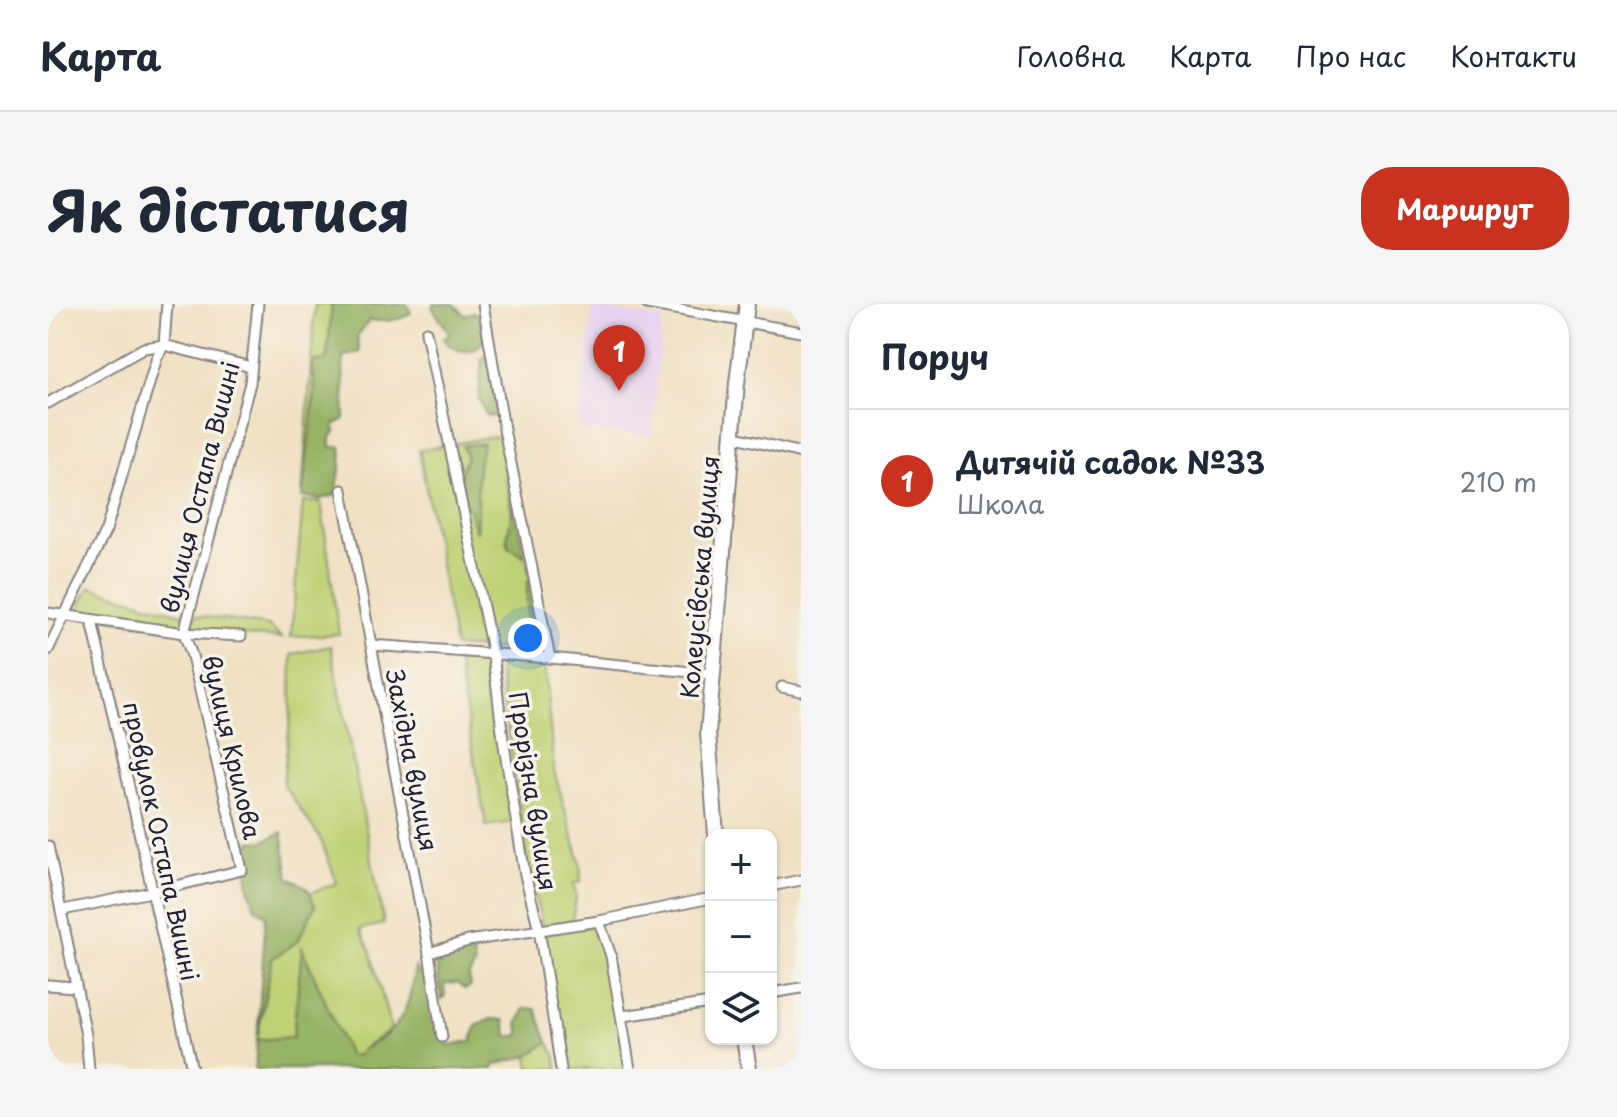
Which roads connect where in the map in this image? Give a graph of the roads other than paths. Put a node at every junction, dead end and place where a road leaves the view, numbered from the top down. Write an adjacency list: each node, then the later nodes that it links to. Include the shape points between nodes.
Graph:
1 (167, 304): 9 (street)
2 (258, 304): 10 (street, вулиця Остапа Вишні)
3 (483, 304): 23 (street)
4 (647, 304): 6 (street)
5 (747, 304): 6 (street, Колеусівська вулиця)
6 (745, 322): 8 (street); 12 (street, Колеусівська вулиця)
7 (426, 332): 22 (street, Прорізна вулиця)
8 (801, 332)
9 (164, 345): 10 (street); 11 (street, via 144,348); 16 (street, via 106,530)
10 (251, 367): 18 (street, вулиця Остапа Вишні)
11 (48, 403)
12 (732, 436): 13 (street); 24 (street, Колеусівська вулиця)
13 (801, 453)
14 (342, 490): 20 (street, Західна вулиця)
15 (48, 613): 16 (street)
16 (66, 617): 17 (street); 21 (street)
17 (92, 621): 18 (street); 31 (street, провулок Остапа Вишні)
18 (184, 633): 19 (street); 31 (street, вулиця Крилова, via 242,870)
19 (241, 636)
20 (371, 645): 22 (street); 36 (street, Західна вулиця)
21 (48, 650)
22 (493, 655): 23 (street); 35 (street, Прорізна вулиця, via 525,875)
23 (550, 658): 24 (street)
24 (712, 674): 27 (street, Колеусівська вулиця, via 708,733)
25 (782, 687): 26 (street)
26 (801, 691)
27 (716, 829)
28 (48, 846): 33 (street)
29 (801, 880): 30 (street)
30 (777, 885)
31 (151, 892): 33 (street); 46 (street, провулок Остапа Вишні)
32 (705, 899): 34 (street)
33 (63, 910): 38 (street)
34 (599, 921): 35 (street); 42 (street)
35 (539, 929): 36 (street); 47 (street, Прорізна вулиця)
36 (429, 953): 43 (street, Західна вулиця)
37 (48, 985): 38 (street)
38 (75, 987): 45 (street)
39 (801, 988): 40 (street)
40 (777, 992)
41 (705, 1004): 42 (street)
42 (623, 1016): 48 (street)
43 (442, 1037)
44 (745, 1045): 49 (street)
45 (89, 1069)
46 (192, 1069)
47 (561, 1069)
48 (630, 1069)
49 (749, 1069)

